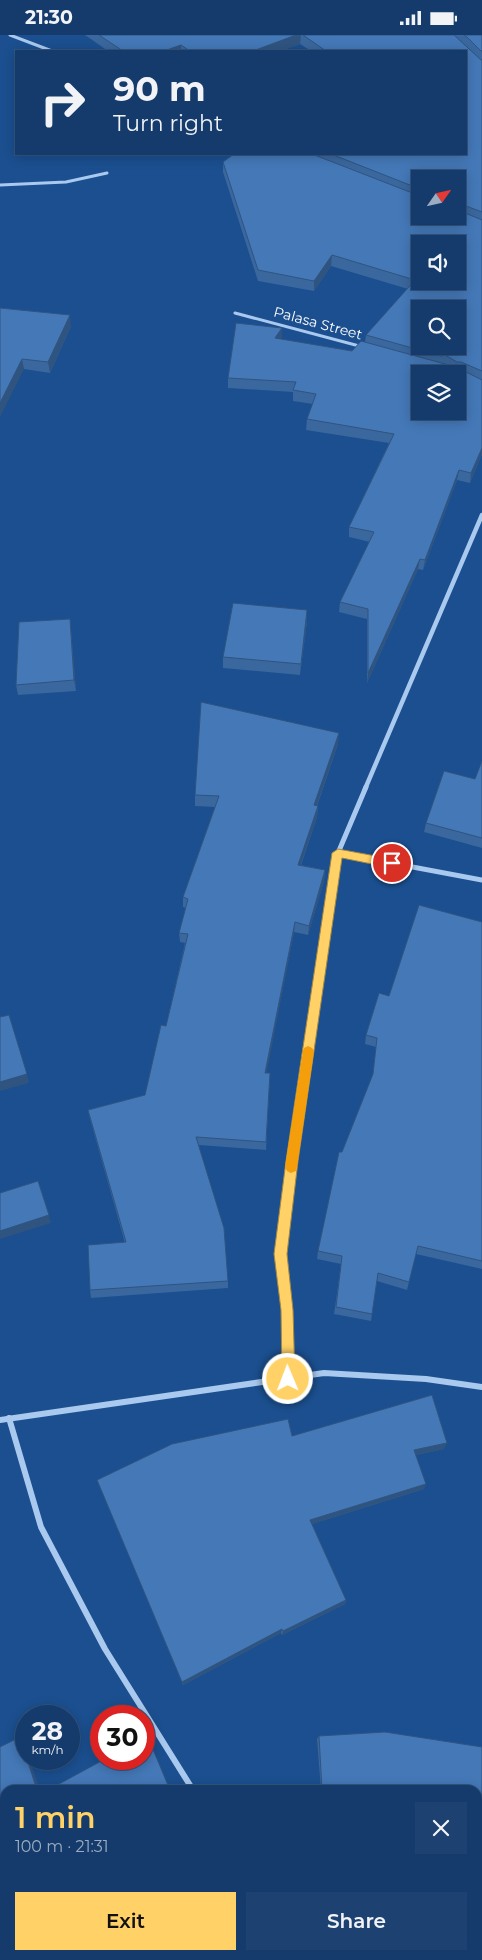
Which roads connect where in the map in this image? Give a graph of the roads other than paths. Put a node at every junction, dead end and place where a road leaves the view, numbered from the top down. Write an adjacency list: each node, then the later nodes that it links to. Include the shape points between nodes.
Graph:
1 (10, 35): 2 (street)
2 (49, 50)
3 (107, 173): 4 (street, via 57,184)
4 (0, 185)
5 (235, 313): 6 (street, Palasa Street)
6 (369, 349)
7 (482, 515): 8 (street)
8 (338, 853): 9 (street); 10 (street, via 280,1254 287,1310)
9 (482, 880)
10 (288, 1379): 11 (street, via 324,1373 426,1379); 12 (street)
11 (482, 1387)
12 (9, 1418): 13 (street); 14 (street, via 42,1527 105,1649)
13 (0, 1420)
14 (190, 1785)

